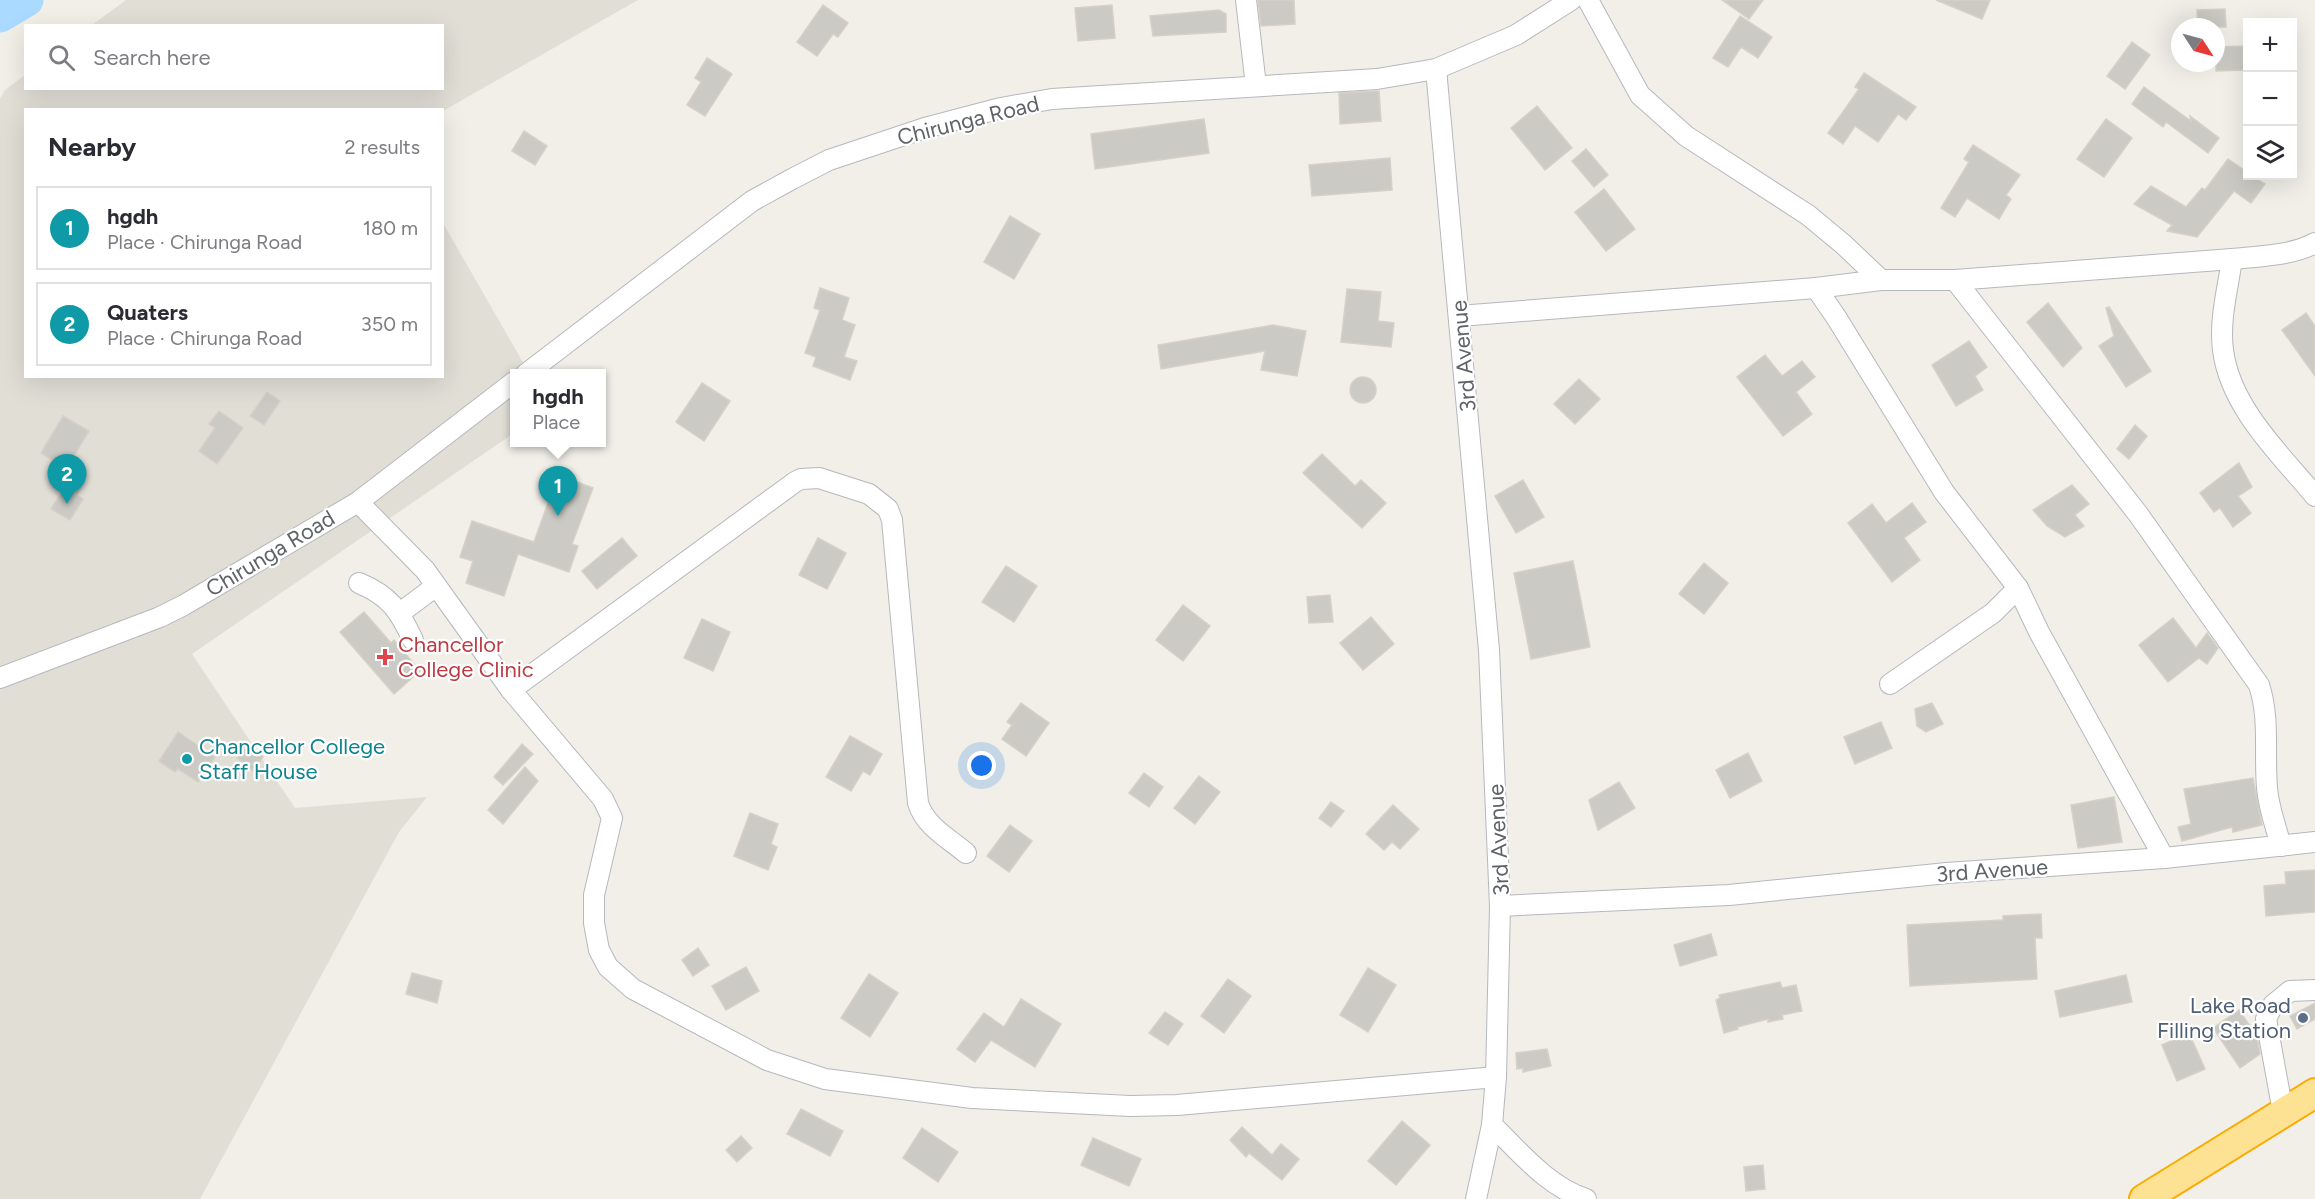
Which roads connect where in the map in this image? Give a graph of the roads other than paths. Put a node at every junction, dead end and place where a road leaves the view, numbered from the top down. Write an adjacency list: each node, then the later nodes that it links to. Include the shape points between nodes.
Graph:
1 (1246, 0): 5 (street)
2 (1571, 0): 4 (street, Chirunga Road, via 1516,35)
3 (1588, 0): 8 (street, via 1640,95 1686,136 1808,215)
4 (1436, 69): 5 (street, Chirunga Road, via 1377,79); 11 (street, 3rd Avenue)
5 (1256, 86): 12 (street, Chirunga Road, via 1052,99 925,128 829,160 752,201)
6 (2315, 243): 7 (street, via 2275,254)
7 (2232, 258): 9 (street); 14 (street, via 2222,328 2228,372 2251,417)
8 (1881, 280): 9 (street); 10 (street)
9 (1955, 280): 25 (street, via 2138,514 2259,685 2266,715 2266,788)
10 (1816, 288): 11 (street); 18 (street, via 1944,492)
11 (1459, 316): 28 (street, 3rd Avenue, via 1489,650)
12 (533, 369)
13 (510, 385): 15 (street, Chirunga Road)
14 (2315, 496)
15 (357, 502): 17 (street, via 416,560); 21 (street, Chirunga Road, via 160,617)
16 (359, 583): 19 (street, via 378,591)
17 (436, 586): 19 (street); 23 (street)
18 (2018, 588): 22 (street, via 1993,613); 27 (street, via 2038,632)
19 (400, 613): 20 (street)
20 (413, 640)
21 (0, 678)
22 (1890, 684)
23 (511, 690): 26 (street, via 795,482 819,478 870,494 888,509 892,520 918,803 929,824); 30 (street, via 603,799 612,818 593,910 599,950 608,967 633,989 780,1065 825,1079 972,1098 1130,1106)
24 (2315, 842): 25 (street, 3rd Avenue)
25 (2280, 846): 27 (street, 3rd Avenue)
26 (966, 853)
27 (2164, 858): 28 (street, 3rd Avenue, via 1947,873 1729,895)
28 (1500, 906): 30 (street)
29 (2315, 990): 32 (street, via 2290,990 2273,1005 2265,1019)
30 (1496, 1077): 33 (street)
31 (2315, 1093): 32 (highway)
32 (2283, 1112): 36 (highway)
33 (1492, 1125): 34 (street); 35 (street, via 1544,1176)
34 (1476, 1199)
35 (1586, 1199)
36 (2144, 1199)

